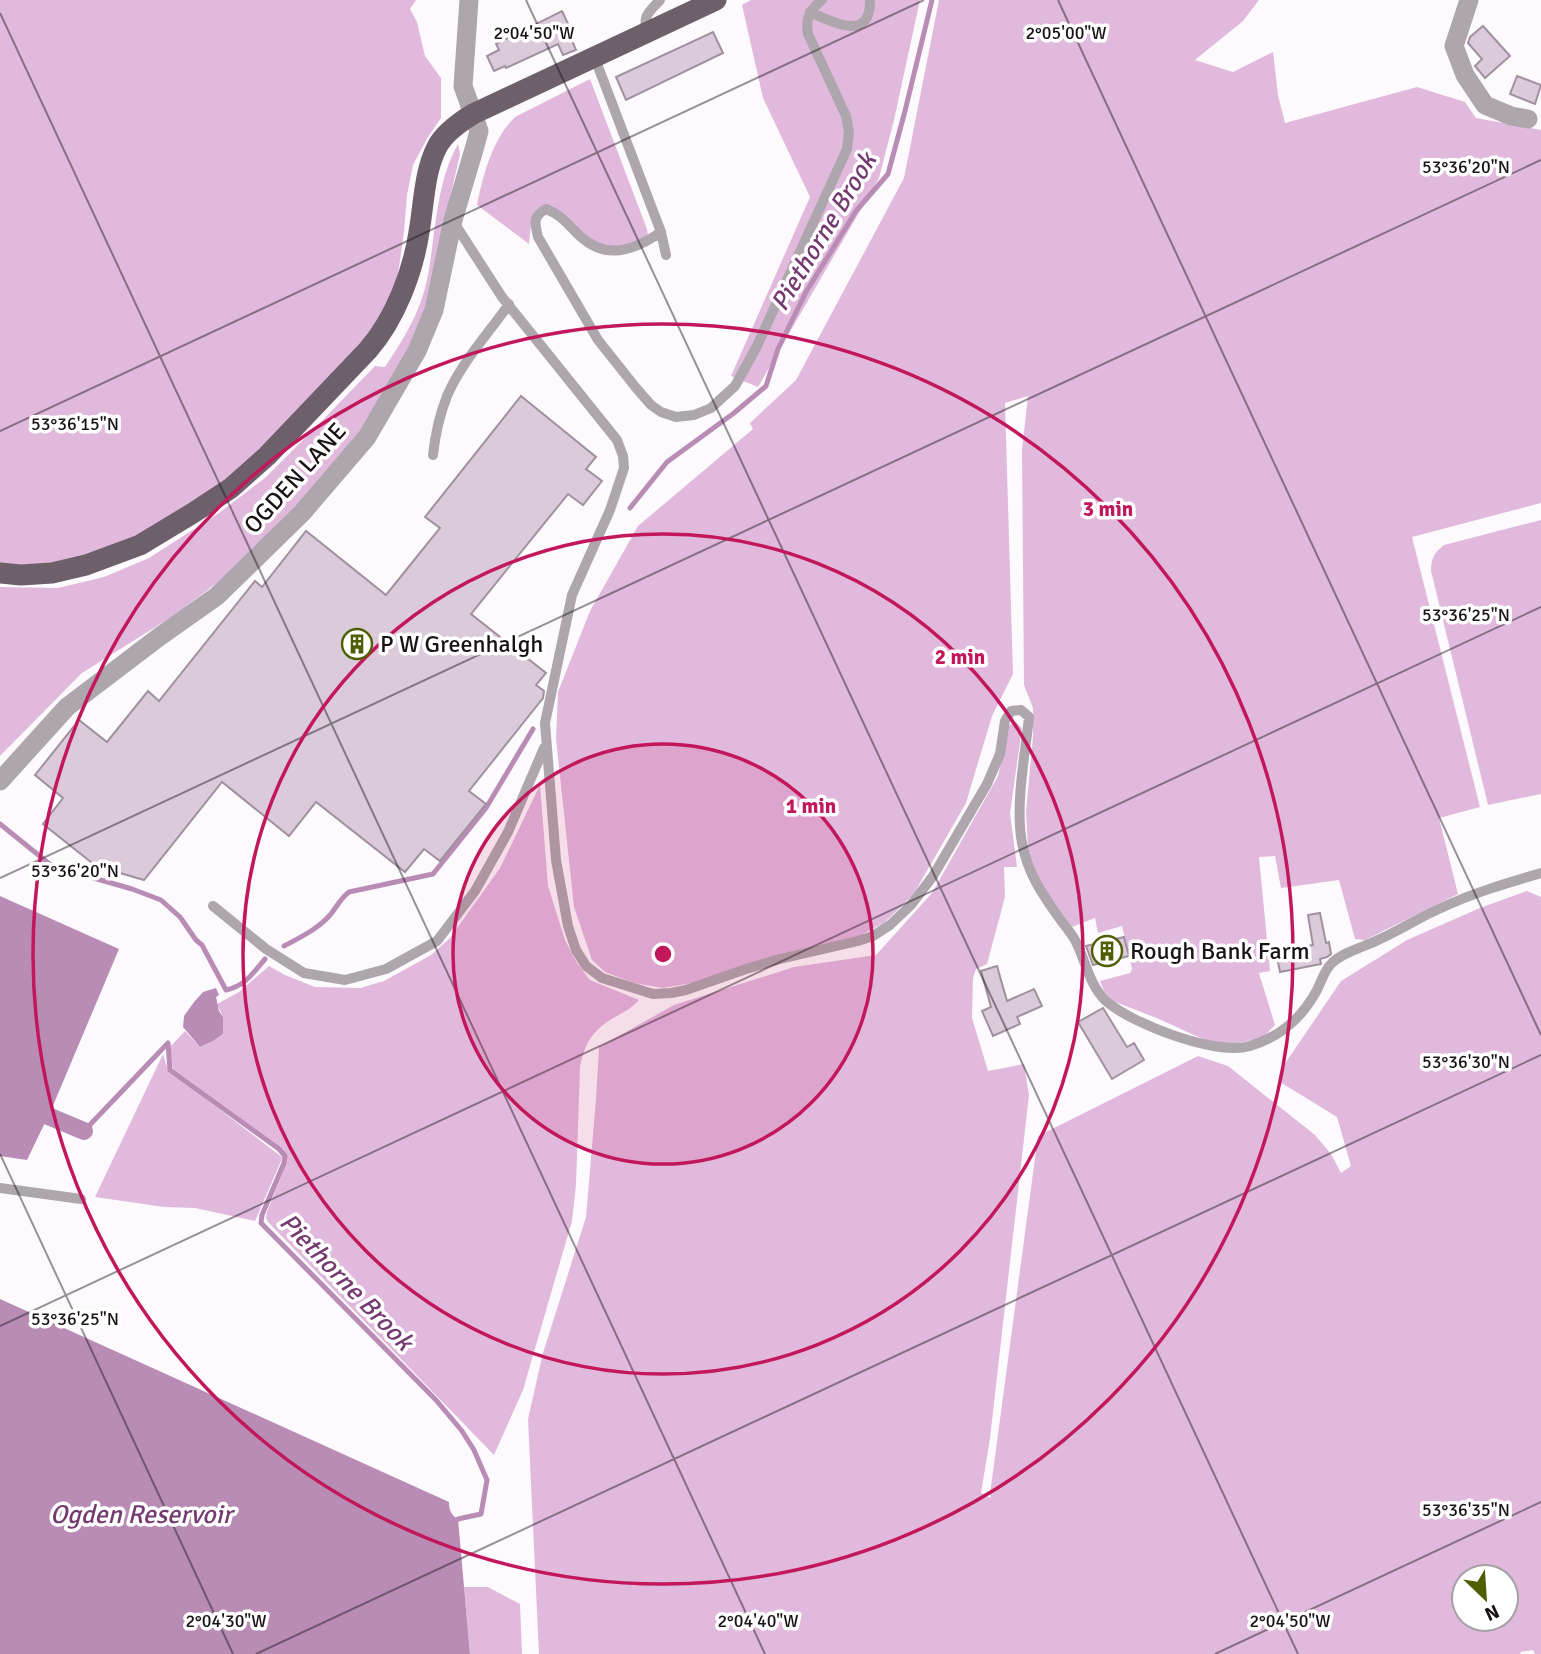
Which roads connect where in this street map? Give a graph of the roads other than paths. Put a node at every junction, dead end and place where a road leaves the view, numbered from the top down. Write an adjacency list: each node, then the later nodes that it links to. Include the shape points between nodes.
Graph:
1 (469, 0): 10 (street, OGDEN LANE, via 463,86)
2 (660, 0): 8 (lane, via 645,19)
3 (716, 0): 8 (main road)
4 (822, 0): 7 (lane)
5 (870, 0): 7 (lane, via 867,17 850,28)
6 (1469, 0): 11 (street, via 1454,46 1465,75 1485,104)
7 (810, 12): 13 (lane, via 808,34 846,116 847,149 735,386 711,408 694,415 676,417 661,412 617,365 597,340 538,237 535,221 546,209 557,213 583,239 612,251 627,250)
8 (647, 33): 9 (main road)
9 (594, 56): 10 (main road); 13 (lane)
10 (473, 114): 12 (street, OGDEN LANE, via 479,131); 17 (main road, via 438,145 407,281 380,335 267,456 230,488 140,545 52,573)
11 (1528, 119)
12 (453, 220): 15 (lane); 19 (street, OGDEN LANE, via 434,310 417,351 367,437 302,513 217,596 67,706)
13 (661, 232): 14 (lane)
14 (666, 255)
15 (509, 304): 16 (lane, via 447,397); 18 (lane, via 617,440 623,456 624,468 610,510 572,595 545,723)
16 (433, 455)
17 (0, 573)
18 (546, 744): 20 (lane, via 556,860 576,950 586,966 602,978 653,994 686,990 746,969 858,941 890,925 933,876 987,784 1000,754 1004,721 1011,711 1021,710 1029,717 1020,813 1022,843 1036,885 1075,940 1089,977 1105,1000 1127,1017 1179,1038 1223,1049 1275,1037 1296,1020 1331,963 1441,908); 21 (lane, via 508,832 475,891 437,941 386,969 345,980 304,973)
19 (0, 780)
20 (1541, 873)
21 (213, 906)
22 (0, 1188): 23 (lane)
23 (81, 1199)

